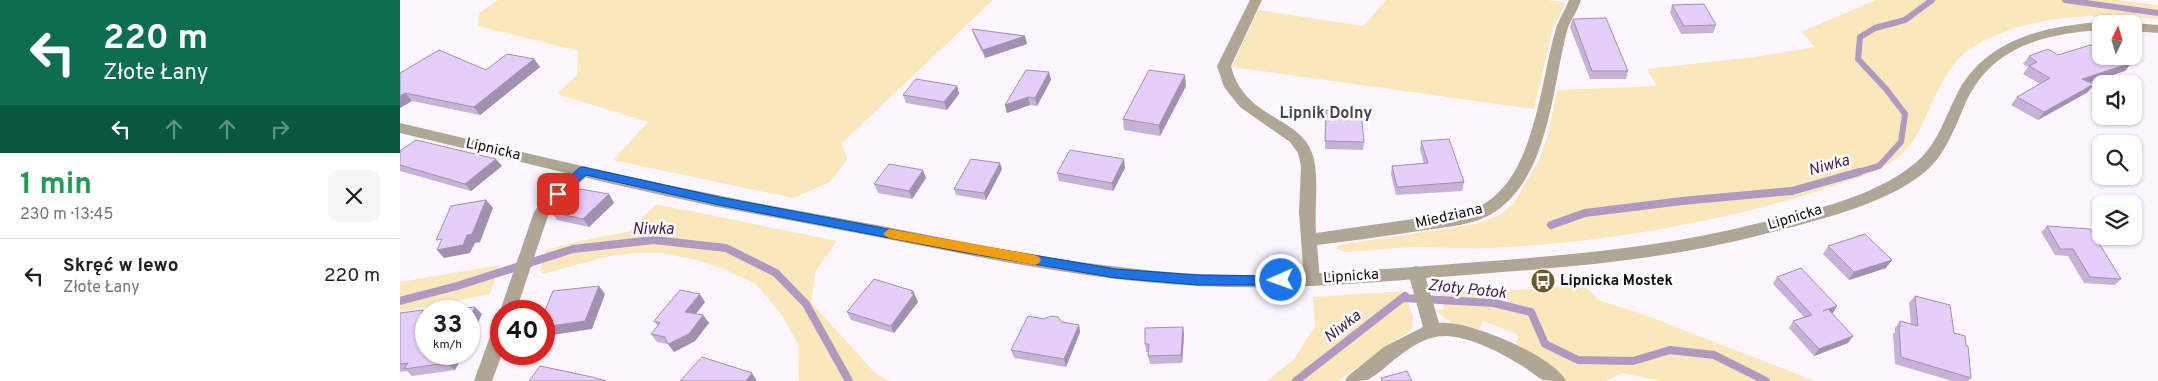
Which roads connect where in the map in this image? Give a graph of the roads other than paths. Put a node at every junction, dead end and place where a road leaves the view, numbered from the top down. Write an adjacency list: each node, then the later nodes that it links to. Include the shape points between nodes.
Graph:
1 (1256, 0): 8 (street, via 1224,66 1225,72 1240,98 1255,113 1301,144 1309,174 1306,204)
2 (1575, 0): 8 (street, Miedziana, via 1561,29 1537,134 1528,158 1506,196 1474,215)
3 (2092, 27): 9 (street, Lipnicka, via 2032,37 1992,59 1970,82 1933,156 1900,182 1869,195 1755,230 1649,252 1580,261)
4 (2142, 28): 5 (street)
5 (2158, 29)
6 (400, 128): 7 (street, Lipnicka)
7 (583, 171): 10 (street, Lipnicka, via 962,248 1116,273 1197,280); 11 (street, via 542,212)
8 (1308, 240): 10 (street)
9 (1416, 272): 10 (street, Lipnicka); 12 (street)
10 (1312, 280)
11 (511, 300)
12 (1431, 324): 15 (street, via 1409,342 1375,362); 16 (street, via 1508,348)
13 (490, 362): 14 (street)
14 (483, 381)
15 (1354, 381)
16 (1557, 381)

